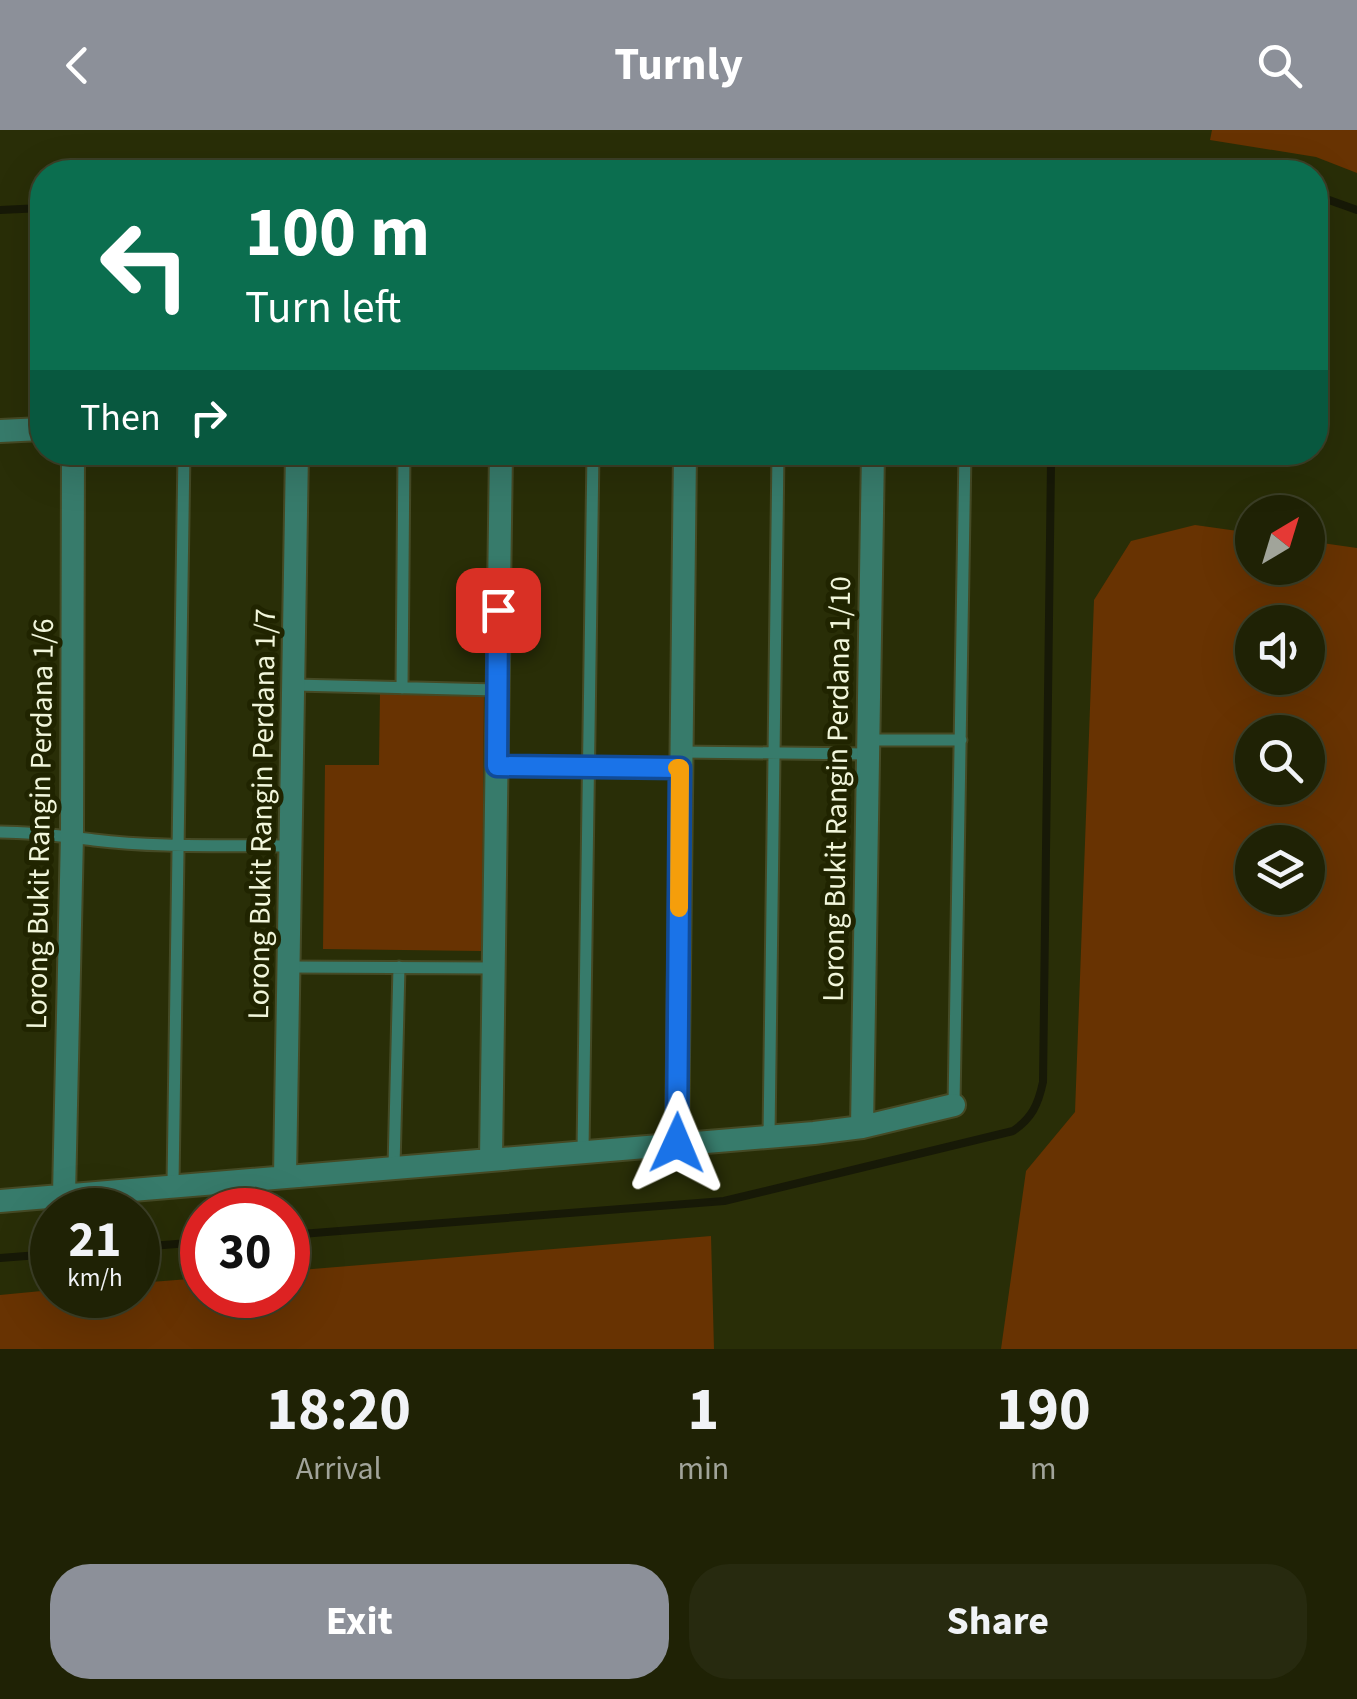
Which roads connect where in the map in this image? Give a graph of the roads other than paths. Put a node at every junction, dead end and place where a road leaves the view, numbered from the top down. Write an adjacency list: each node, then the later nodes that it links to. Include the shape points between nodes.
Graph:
1 (30, 430): 2 (street)
2 (0, 431)
3 (73, 465): 23 (street, Lorong Bukit Rangin Perdana 1/6)
4 (184, 465): 24 (lane)
5 (297, 465): 13 (street, Lorong Bukit Rangin Perdana 1/7)
6 (404, 465): 14 (lane)
7 (502, 465): 15 (street)
8 (593, 465): 21 (lane)
9 (686, 465): 19 (street)
10 (778, 465): 18 (lane)
11 (872, 465): 17 (street, Lorong Bukit Rangin Perdana 1/10)
12 (965, 465): 16 (lane)
13 (294, 685): 14 (lane); 25 (street, Lorong Bukit Rangin Perdana 1/7)
14 (402, 688): 15 (lane)
15 (496, 690): 20 (street)
16 (960, 740): 17 (lane); 29 (lane)
17 (867, 747): 18 (lane); 30 (street, Lorong Bukit Rangin Perdana 1/10)
18 (773, 752): 19 (lane); 31 (lane)
19 (680, 760): 21 (lane); 32 (street)
20 (497, 766): 21 (lane); 28 (street)
21 (588, 767): 33 (lane)
22 (0, 832): 23 (lane)
23 (72, 835): 24 (lane); 38 (street, Lorong Bukit Rangin Perdana 1/6)
24 (180, 845): 25 (lane); 37 (lane)
25 (291, 846): 26 (street, Lorong Bukit Rangin Perdana 1/7)
26 (289, 967): 27 (lane); 36 (street, Lorong Bukit Rangin Perdana 1/7)
27 (399, 967): 28 (lane); 35 (lane)
28 (495, 968): 34 (street)
29 (954, 1105): 30 (street)
30 (862, 1127): 31 (street)
31 (769, 1136): 32 (street)
32 (677, 1143): 33 (street)
33 (583, 1151): 34 (street)
34 (491, 1158): 35 (street)
35 (394, 1167): 36 (street)
36 (285, 1176): 37 (street)
37 (173, 1184): 39 (street)
38 (64, 1188)
39 (133, 1188)
40 (30, 1198): 41 (street)
41 (0, 1201)

